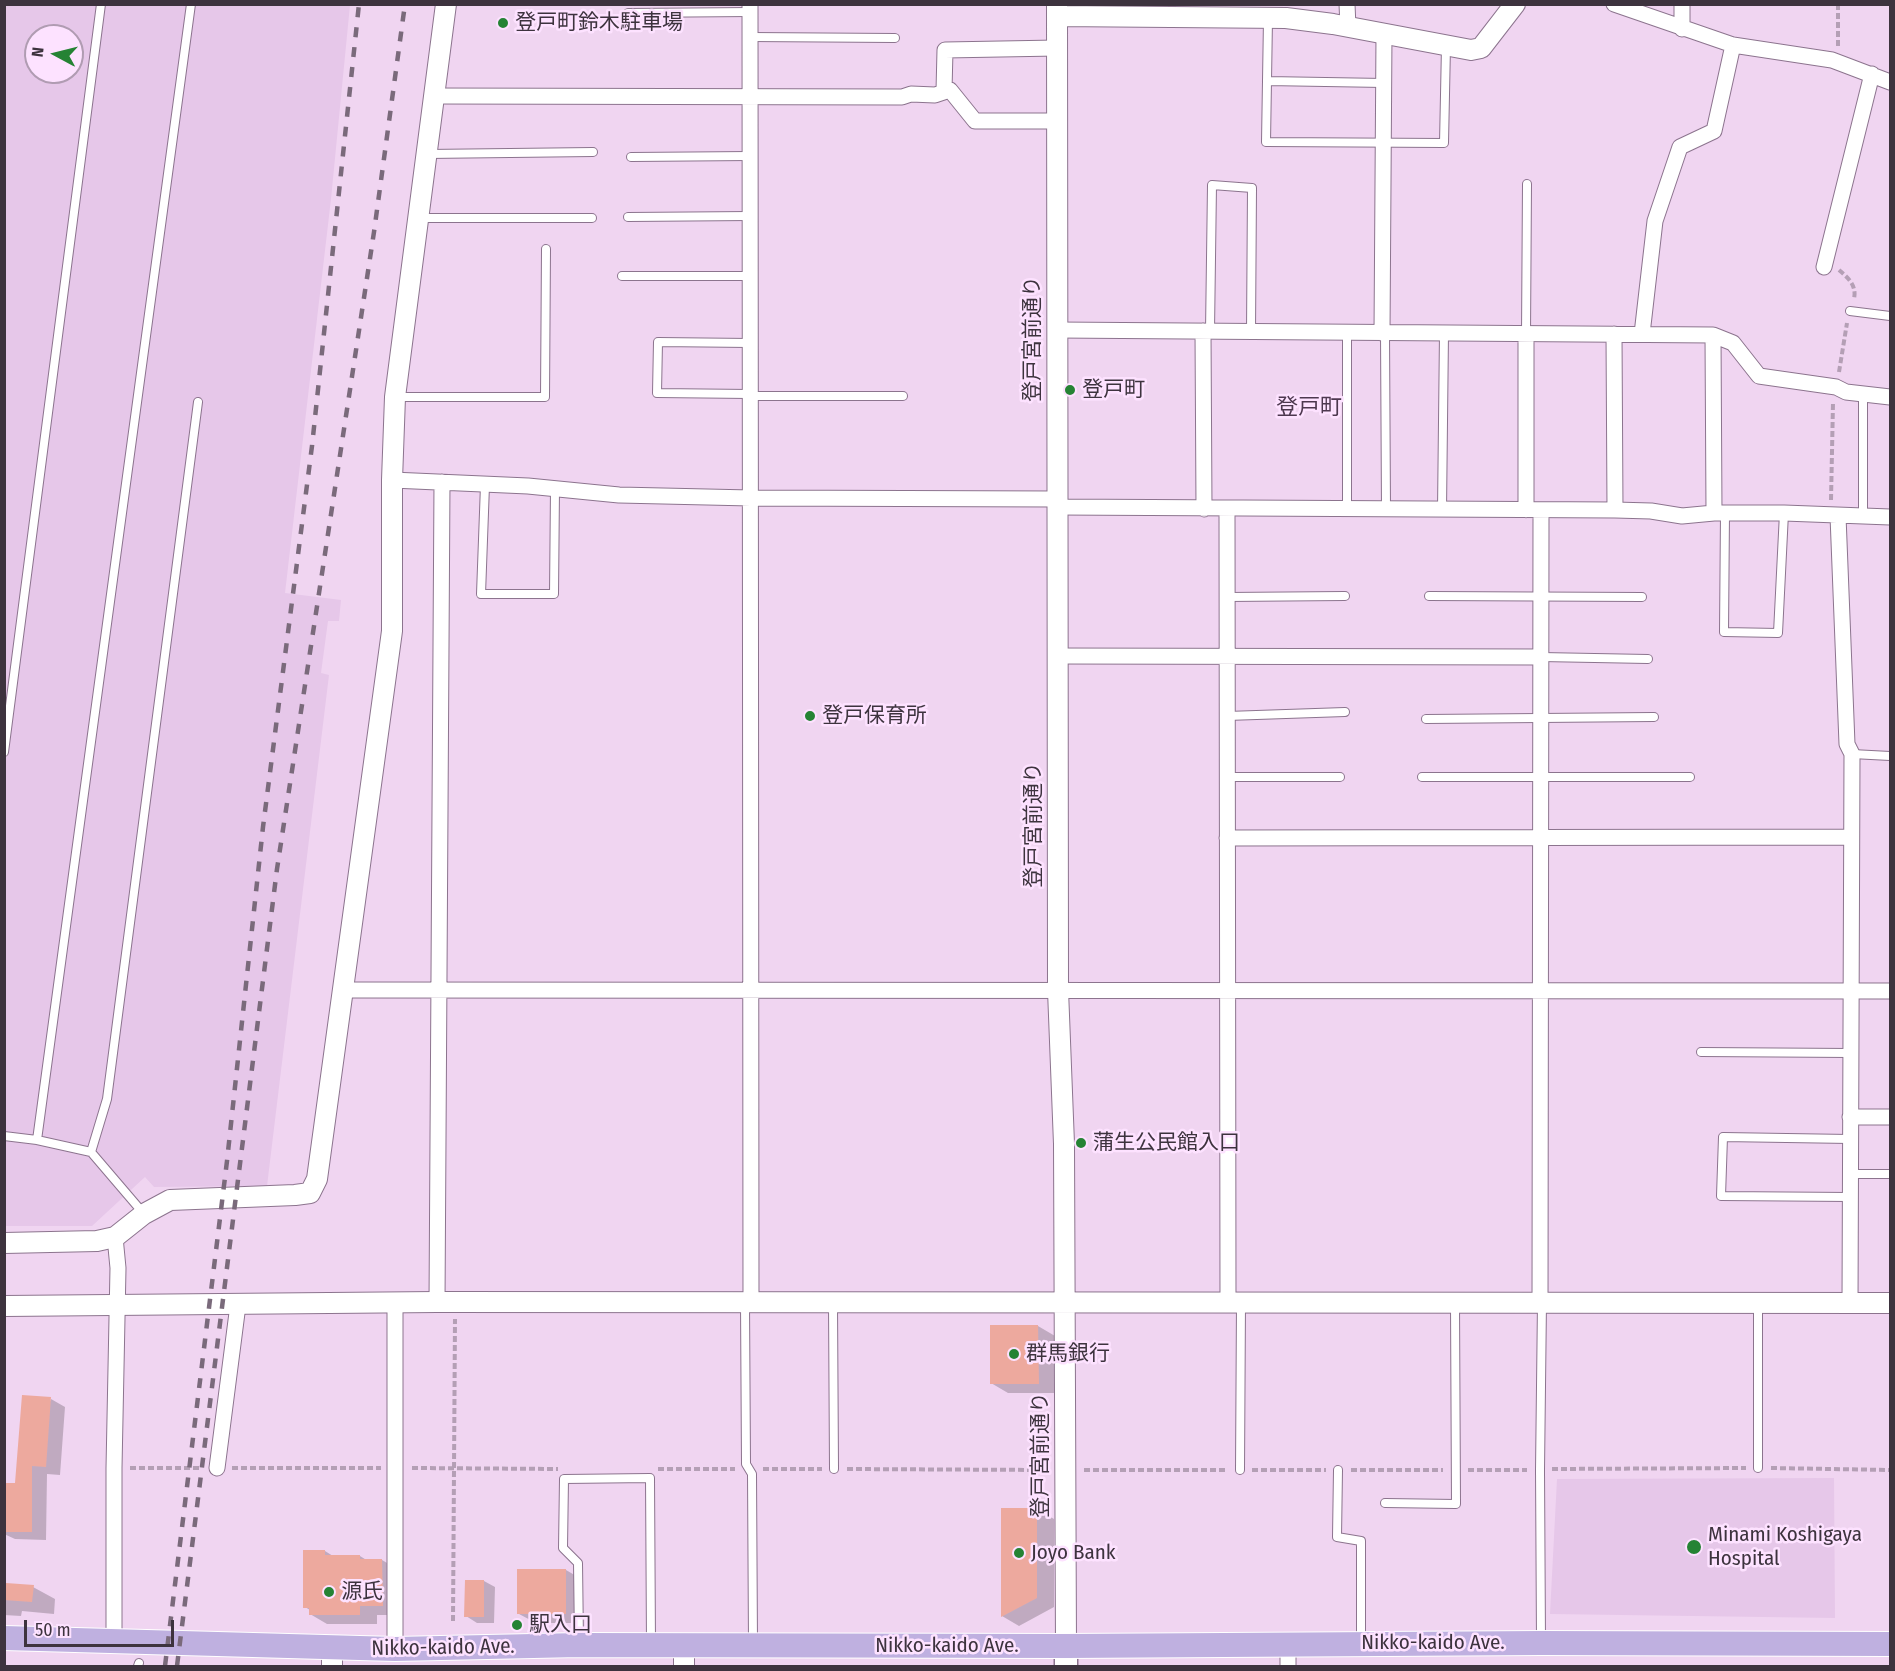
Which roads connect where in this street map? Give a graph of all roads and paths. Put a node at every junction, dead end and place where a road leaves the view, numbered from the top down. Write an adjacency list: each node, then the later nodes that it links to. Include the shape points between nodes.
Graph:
1 (101, 4): 95 (lane)
2 (191, 4): 120 (lane)
3 (446, 4): 27 (street)
4 (1347, 4): 13 (street)
5 (1515, 4): 19 (street, via 1481,48)
6 (1614, 4): 14 (street)
7 (1682, 4): 14 (street)
8 (1838, 4): 21 (path)
9 (750, 8): 11 (lane); 16 (street)
10 (1057, 10): 12 (street); 20 (street, 登戸宮前通り)
11 (628, 13)
12 (1265, 13): 13 (street); 23 (lane)
13 (1348, 27): 15 (street)
14 (1682, 29): 18 (street)
15 (1384, 34): 19 (street); 25 (street)
16 (750, 37): 17 (lane); 28 (street)
17 (895, 38)
18 (1733, 45): 21 (street); 54 (street, via 1714,131 1680,147 1655,221)
19 (1446, 46): 30 (lane, via 1444,143)
20 (1057, 48): 26 (street, via 945,50); 29 (street, 登戸宮前通り)
21 (1838, 62): 22 (street)
22 (1872, 74): 24 (street); 41 (street)
23 (1268, 81): 25 (lane); 30 (lane, via 1266,142)
24 (1890, 82)
25 (1384, 83): 30 (street)
26 (944, 91): 28 (street, via 902,97); 29 (street, via 950,90 975,120)
27 (434, 96): 28 (street); 32 (street)
28 (750, 97): 33 (street)
29 (1056, 121): 46 (street, 登戸宮前通り)
30 (1383, 142): 50 (street)
31 (593, 152): 32 (lane)
32 (427, 154): 38 (street)
33 (750, 156): 34 (lane); 36 (street)
34 (630, 157)
35 (1527, 184): 52 (lane)
36 (750, 216): 37 (lane); 43 (street)
37 (628, 217)
38 (419, 218): 39 (lane); 60 (street)
39 (592, 218)
40 (546, 249): 60 (lane, via 545,397)
41 (1824, 267)
42 (622, 276): 43 (lane)
43 (750, 276): 56 (street)
44 (1850, 311): 45 (lane)
45 (1890, 316)
46 (1057, 330): 47 (street); 68 (street, 登戸宮前通り)
47 (1206, 331): 48 (street); 48 (lane, via 1212,185 1252,188); 69 (street)
48 (1251, 332): 49 (street)
49 (1347, 332): 50 (street); 71 (lane)
50 (1384, 333): 51 (street); 72 (lane)
51 (1444, 333): 52 (street); 73 (lane)
52 (1526, 334): 53 (street); 74 (street)
53 (1614, 334): 54 (street); 75 (street)
54 (1642, 334): 55 (street)
55 (1713, 335): 57 (street, via 1733,343 1759,376); 76 (street)
56 (750, 343): 58 (street); 58 (lane, via 658,342 657,393)
57 (1863, 394): 61 (street); 79 (lane)
58 (750, 395): 59 (lane); 67 (street)
59 (903, 396)
60 (395, 397): 63 (street)
61 (1890, 397)
62 (198, 402): 121 (lane, via 107,1099)
63 (392, 480): 64 (street); 106 (street, via 392,631)
64 (441, 482): 65 (street); 107 (street)
65 (485, 485): 66 (street); 66 (lane, via 481,594 555,594)
66 (555, 489): 67 (street, via 619,495)
67 (751, 498): 68 (street); 108 (street)
68 (1057, 503): 69 (street); 86 (street, 登戸宮前通り)
69 (1204, 509): 70 (street)
70 (1227, 509): 71 (street); 83 (street)
71 (1347, 509): 72 (street)
72 (1386, 510): 73 (street)
73 (1442, 510): 74 (street)
74 (1534, 510): 75 (street); 84 (street)
75 (1615, 510): 76 (street, via 1682,516)
76 (1719, 513): 77 (street); 77 (lane, via 1724,632 1778,633)
77 (1784, 513): 78 (street)
78 (1838, 516): 79 (street); 96 (street, via 1847,744)
79 (1863, 517): 80 (street)
80 (1890, 517)
81 (1345, 596): 83 (lane)
82 (1429, 596): 84 (lane)
83 (1227, 597): 87 (street)
84 (1541, 597): 85 (lane); 88 (street)
85 (1642, 597)
86 (1058, 656): 87 (street); 109 (street, 登戸宮前通り)
87 (1227, 656): 88 (street); 91 (street)
88 (1541, 657): 89 (lane); 92 (street)
89 (1648, 659)
90 (1345, 712): 91 (lane)
91 (1227, 716): 98 (street)
92 (1540, 717): 93 (lane); 94 (lane); 101 (street)
93 (1654, 717)
94 (1426, 719)
95 (4, 752)
96 (1852, 754): 97 (lane); 104 (street)
97 (1890, 756)
98 (1227, 777): 99 (lane); 105 (street)
99 (1340, 777)
100 (1422, 777): 101 (lane)
101 (1540, 777): 102 (lane); 103 (street)
102 (1690, 777)
103 (1540, 836): 104 (street); 105 (street); 111 (street)
104 (1851, 837): 112 (street)
105 (1227, 838): 110 (street)
106 (344, 990): 107 (street); 125 (street, via 317,1179 310,1193 170,1200)
107 (439, 990): 108 (street); 129 (street)
108 (751, 990): 109 (street); 130 (street)
109 (1058, 990): 110 (street); 134 (street, 登戸宮前通り)
110 (1227, 991): 111 (street); 132 (street)
111 (1540, 991): 112 (street); 133 (street)
112 (1851, 991): 113 (street); 115 (street)
113 (1890, 991)
114 (1701, 1052): 115 (lane)
115 (1851, 1053): 116 (street)
116 (1850, 1117): 117 (street); 119 (street)
117 (1890, 1117)
118 (4, 1136): 120 (lane)
119 (1850, 1139): 122 (street); 124 (lane, via 1723,1137 1721,1196)
120 (37, 1140): 121 (lane)
121 (91, 1152): 125 (lane)
122 (1850, 1174): 123 (lane); 124 (street)
123 (1890, 1174)
124 (1850, 1197): 136 (street)
125 (144, 1214): 126 (street)
126 (115, 1237): 127 (street, via 97,1241); 141 (street)
127 (4, 1243)
128 (395, 1302): 129 (street); 139 (street); 162 (street)
129 (437, 1302): 130 (street)
130 (748, 1302): 131 (street); 161 (lane, via 746,1464 752,1474)
131 (833, 1302): 134 (street); 145 (lane)
132 (1234, 1302): 134 (street); 135 (street); 147 (lane)
133 (1541, 1302): 135 (street); 138 (street); 150 (lane)
134 (1064, 1303): 146 (street, 登戸宮前通り)
135 (1455, 1303): 149 (lane)
136 (1850, 1303): 137 (street); 138 (street)
137 (1890, 1303)
138 (1758, 1304): 144 (lane)
139 (238, 1305): 141 (street); 143 (street)
140 (4, 1306): 141 (street)
141 (117, 1307): 155 (street)
142 (455, 1312): 153 (path)
143 (216, 1468)
144 (1758, 1468): 150 (path); 151 (path)
145 (834, 1469)
146 (1065, 1470): 147 (path); 165 (street, 登戸宮前通り)
147 (1240, 1470): 148 (path)
148 (1338, 1470): 149 (path); 157 (lane, via 1337,1538 1361,1541)
149 (1456, 1470): 150 (path); 152 (lane, via 1456,1504)
150 (1540, 1470): 156 (lane)
151 (1890, 1470)
152 (1384, 1503)
153 (453, 1621)
154 (4, 1638): 155 (main road, Nikko-kaido Ave.)
155 (114, 1642): 166 (main road, Nikko-kaido Ave.)
156 (1541, 1642): 157 (main road, Nikko-kaido Ave.); 158 (main road, Nikko-kaido Ave.)
157 (1361, 1644): 163 (main road, Nikko-kaido Ave.)
158 (1890, 1644)
159 (579, 1645): 160 (main road, Nikko-kaido Ave.); 160 (lane, via 578,1563 563,1548 564,1479 650,1478); 162 (main road, Nikko-kaido Ave.)
160 (651, 1645): 164 (main road, Nikko-kaido Ave.)
161 (753, 1645): 164 (main road, Nikko-kaido Ave.); 165 (main road, Nikko-kaido Ave.)
162 (395, 1649): 166 (main road, Nikko-kaido Ave.)
163 (1288, 1655): 165 (main road, Nikko-kaido Ave.)
164 (684, 1656)
165 (1066, 1656)
166 (332, 1658)

